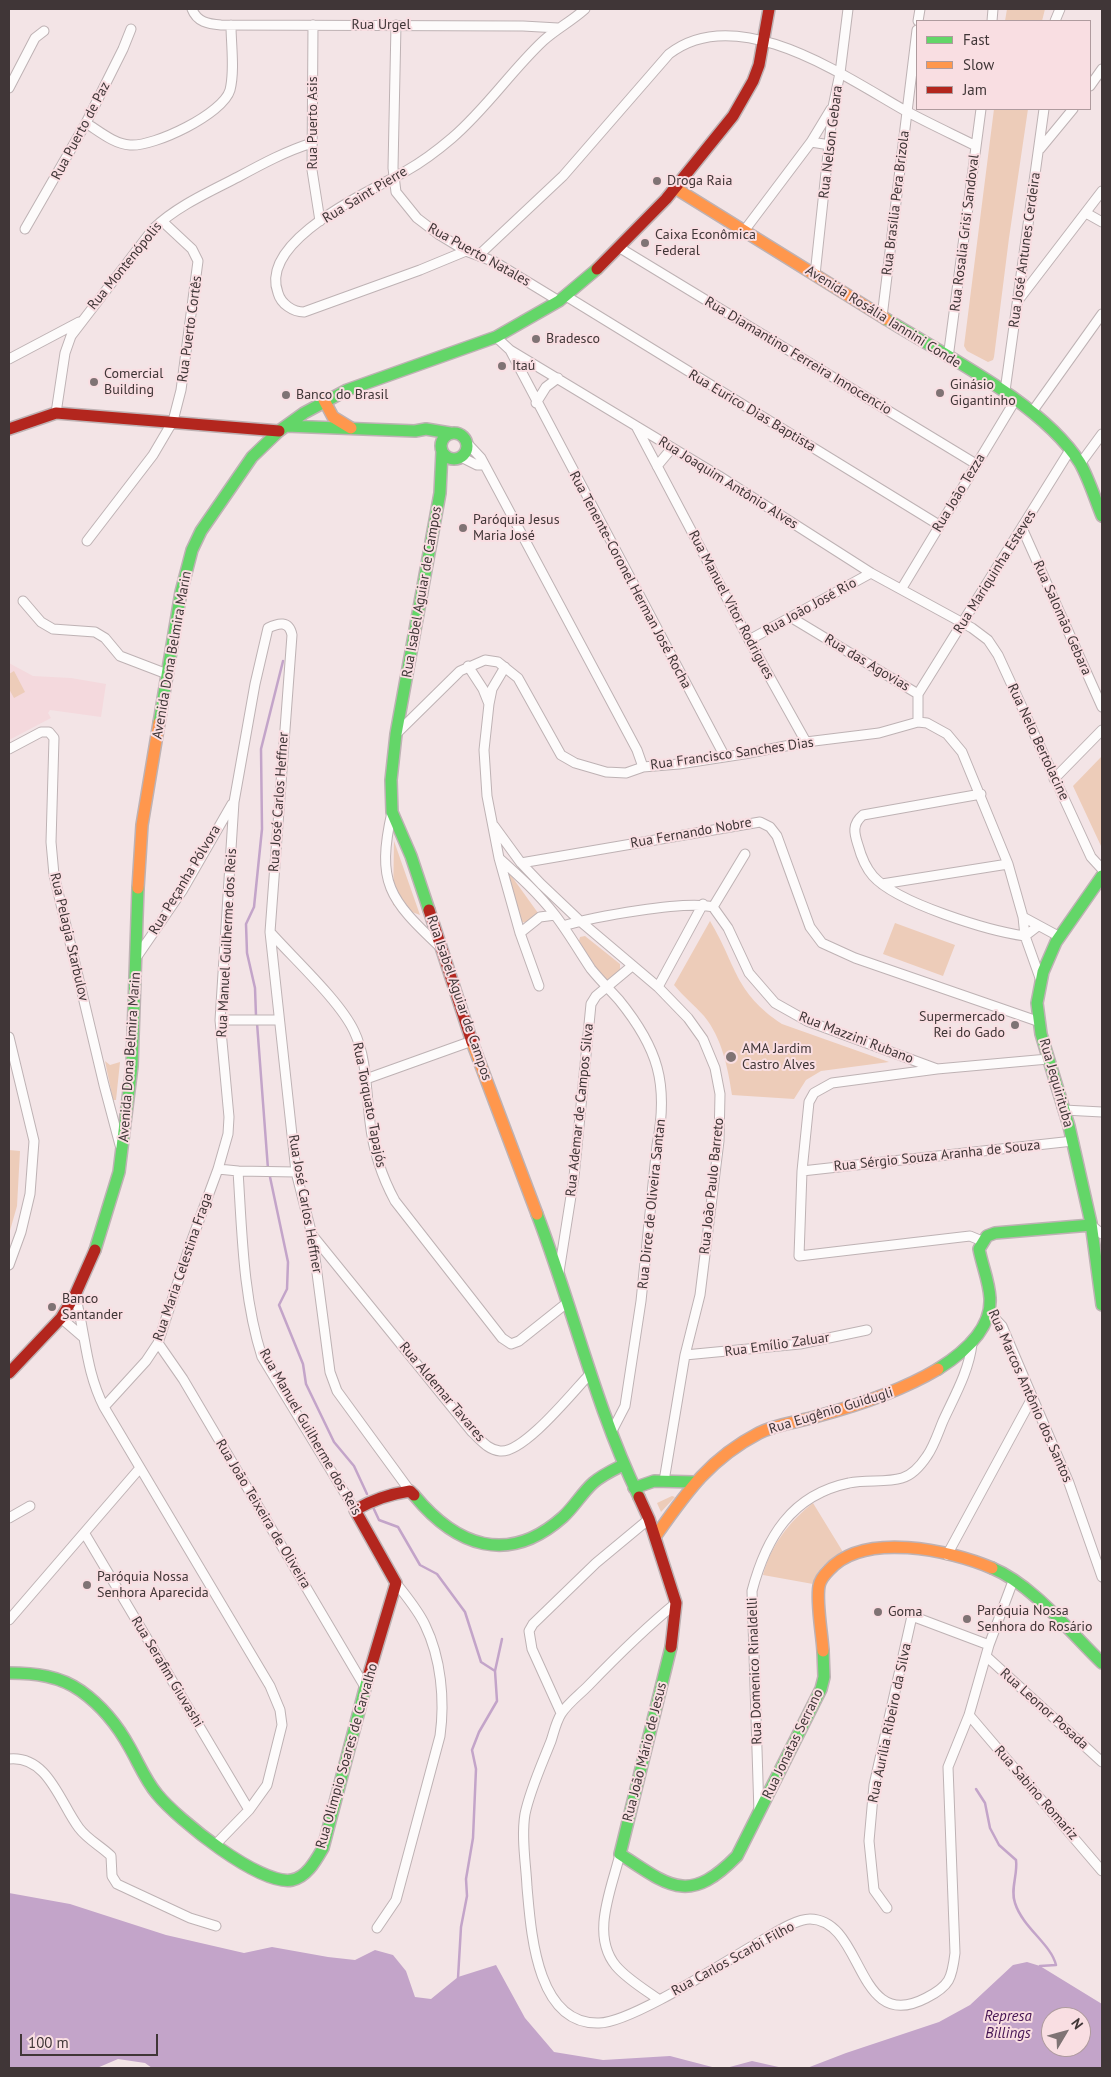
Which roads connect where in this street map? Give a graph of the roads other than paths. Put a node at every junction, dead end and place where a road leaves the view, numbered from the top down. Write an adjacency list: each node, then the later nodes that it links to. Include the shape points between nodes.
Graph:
1 (192, 9): 5 (street, Rua Urgel, via 205,22)
2 (585, 9): 8 (street, Rua Saint Pierre)
3 (769, 9): 12 (main road, Avenida Dona Belmira Marin)
4 (848, 9): 14 (street, Rua Nelson Gebara)
5 (231, 25): 6 (street, Rua Urgel); 22 (street, via 230,88 220,106 210,114 138,145 114,140)
6 (313, 25): 7 (street, Rua Urgel); 24 (street, Rua Puerto Asis)
7 (396, 25): 8 (street, Rua Urgel); 28 (street, Rua Puerto Natales)
8 (558, 28): 28 (street, Rua Saint Pierre, via 464,127 436,151)
9 (131, 29): 22 (street, Rua Puerto de Paz)
10 (44, 31): 16 (street, via 35,38)
11 (916, 37): 21 (street, Rua Brasília Pera Brizola)
12 (763, 40): 14 (street, via 785,46); 29 (main road, Avenida Dona Belmira Marin, via 759,65 744,98 723,130); 39 (street, via 710,38 674,50 563,176)
13 (1102, 69): 15 (street)
14 (840, 73): 17 (street, Rua Nelson Gebara); 21 (street)
15 (1091, 85)
16 (9, 88)
17 (833, 107): 23 (street); 25 (street, Rua Nelson Gebara)
18 (980, 110): 26 (street, Rua Rosalia Grisi Sandoval)
19 (1044, 110): 27 (street, Rua José Antunes Cerdeira)
20 (1072, 110): 27 (street)
21 (906, 111): 26 (street); 44 (street, Rua Brasília Pera Brizola)
22 (86, 123): 35 (street, Rua Puerto de Paz)
23 (811, 142): 25 (street); 36 (street)
24 (312, 143): 32 (street, Rua Montenópolis, via 274,158); 33 (street, Rua Puerto Asis)
25 (830, 145): 40 (street, Rua Nelson Gebara)
26 (976, 146): 48 (street, Rua Rosalia Grisi Sandoval)
27 (1040, 150): 42 (street, Rua José Antunes Cerdeira)
28 (394, 178): 33 (street, Rua Saint Pierre); 38 (street, Rua Puerto Natales, via 396,192 417,218)
29 (675, 188): 36 (main road, Avenida Rosália Iannini Conde); 37 (main road, Avenida Dona Belmira Marin)
30 (1102, 191): 31 (street)
31 (1086, 213): 34 (street); 42 (street)
32 (162, 221): 45 (street, Rua Montenópolis, via 138,246); 57 (street, Rua Puerto Cortês, via 192,249 199,265 181,390)
33 (320, 221): 38 (street, Rua Saint Pierre, via 289,248 276,276 279,297 290,308 300,312)
34 (1102, 222)
35 (25, 229)
36 (744, 231): 40 (main road, Avenida Rosália Iannini Conde)
37 (620, 248): 41 (main road, Avenida Dona Belmira Marin); 70 (street, Rua Diamantino Ferreira Innocencio)
38 (466, 251): 39 (street, Rua Puerto Natales)
39 (479, 255): 41 (street, Rua Puerto Natales)
40 (815, 275): 44 (main road, Avenida Rosália Iannini Conde)
41 (563, 299): 46 (main road, Avenida Dona Belmira Marin); 76 (street, Rua Eurico Dias Baptista)
42 (1019, 299): 51 (street, Rua José Antunes Cerdeira)
43 (1102, 314): 55 (street)
44 (882, 317): 48 (main road, Avenida Rosália Iannini Conde)
45 (81, 321): 49 (street); 56 (street, Rua Montenópolis, via 65,353)
46 (496, 337): 47 (street, Rua Joaquim Antônio Alves); 53 (main road, Avenida Dona Belmira Marin)
47 (510, 350): 50 (street, Rua Joaquim Antônio Alves); 54 (street, Rua Tenente-Coronel Herman José Rocha)
48 (948, 358): 51 (main road, Avenida Rosália Iannini Conde)
49 (9, 359)
50 (558, 378): 54 (street, via 546,387); 58 (street, Rua Joaquim Antônio Alves)
51 (1005, 391): 52 (main road, Avenida Rosália Iannini Conde)
52 (1016, 399): 55 (main road, Avenida Rosália Iannini Conde); 70 (street, Rua João Tezza)
53 (324, 400): 59 (main road, Avenida Dona Belmira Marin); 61 (main road, via 333,416)
54 (536, 403): 97 (street, Rua Tenente-Coronel Herman José Rocha)
55 (1032, 412): 68 (main road, Avenida Rosália Iannini Conde)
56 (56, 413): 57 (main road); 60 (main road)
57 (173, 421): 59 (main road); 78 (street, Rua Puerto Cortês, via 153,455)
58 (635, 424): 67 (street, Rua Joaquim Antônio Alves); 73 (street, Rua Manuel Vitor Rodrigues)
59 (283, 428): 61 (main road); 88 (main road, Avenida Dona Belmira Marin, via 235,479 192,550)
60 (9, 429)
61 (352, 429): 62 (main road)
62 (415, 431): 63 (main road, via 426,429); 66 (main road)
63 (450, 433): 65 (main road, via 463,436); 66 (main road)
64 (1102, 434): 71 (street)
65 (467, 444): 69 (main road, via 466,451); 72 (street)
66 (442, 448): 69 (main road, via 447,457); 74 (main road, Rua Isabel Aguiar de Campos)
67 (672, 448): 73 (street); 79 (street, Rua Joaquim Antônio Alves)
68 (1070, 450): 71 (main road, Avenida Rosália Iannini Conde); 77 (street, Rua Mariquinha Esteves)
69 (458, 458): 72 (street); 74 (main road, Rua Isabel Aguiar de Campos)
70 (976, 464): 76 (street, Rua João Tezza)
71 (1080, 464): 75 (main road, Avenida Rosália Iannini Conde)
72 (484, 465): 98 (street, via 584,648 637,750)
73 (657, 466): 85 (street, Rua Manuel Vitor Rodrigues)
74 (440, 493): 94 (main road, Rua Isabel Aguiar de Campos)
75 (1102, 516)
76 (939, 525): 80 (street, Rua João Tezza)
77 (1022, 528): 83 (street, Rua Mariquinha Esteves); 91 (street, Rua Salomão Gebara)
78 (87, 541)
79 (871, 572): 80 (street, Rua Joaquim Antônio Alves); 82 (street, Rua João José Rio)
80 (902, 588): 83 (street, Rua Joaquim Antônio Alves)
81 (23, 601): 88 (street, via 41,622 54,630 101,635 120,656)
82 (792, 618): 85 (street, Rua João José Rio); 89 (street, Rua das Agovias)
83 (964, 622): 89 (street, Rua Mariquinha Esteves); 99 (street, Rua Nelo Bertolacine, via 988,640 998,655)
84 (268, 628): 101 (street, Rua Manuel Guilherme dos Reis); 118 (street, Rua José Carlos Heffner, via 284,623 291,628 292,635)
85 (749, 640): 95 (street, Rua Manuel Vitor Rodrigues)
86 (468, 666): 87 (street, via 486,660); 90 (street); 94 (street)
87 (505, 667): 90 (street, via 492,689); 98 (street, Rua Francisco Sanches Dias, via 523,684 565,758 606,772 626,772)
88 (167, 674): 123 (main road, Avenida Dona Belmira Marin, via 142,825)
89 (918, 694): 92 (street, Rua das Agovias)
90 (489, 704): 103 (street, via 485,770)
91 (1102, 707)
92 (918, 722): 95 (street, Rua Francisco Sanches Dias, via 879,733); 100 (street, via 936,727 955,741)
93 (1102, 730): 99 (street)
94 (396, 734): 102 (main road, Rua Isabel Aguiar de Campos, via 391,780)
95 (806, 742): 97 (street, Rua Francisco Sanches Dias)
96 (9, 748): 140 (street, Rua Pelagia Starbulov, via 41,732 49,732 54,738 51,842 54,875)
97 (725, 757): 98 (street, Rua Francisco Sanches Dias)
98 (642, 767)
99 (1054, 779): 108 (street, Rua Nelo Bertolacine, via 1091,857)
100 (980, 794): 107 (street); 110 (street, via 872,811 861,816 854,832 861,856)
101 (234, 802): 123 (street, Rua Peçanha Pólvora, via 182,891); 129 (street, Rua Manuel Guilherme dos Reis)
102 (392, 812): 122 (main road, Rua Isabel Aguiar de Campos); 122 (street, via 386,848 388,883 404,912)
103 (494, 826): 105 (street); 106 (street, Rua João Paulo Barreto)
104 (745, 854): 112 (street)
105 (499, 858): 113 (street, via 533,889); 119 (street)
106 (521, 863): 115 (street, Rua João Paulo Barreto); 131 (street, Rua Fernando Nobre, via 760,822 770,827 776,836 810,927 822,943 864,961)
107 (1008, 864): 110 (street); 114 (street)
108 (1102, 869)
109 (1102, 876): 121 (main road, Rua Jequirituba)
110 (882, 884): 120 (street, via 905,898 954,916)
111 (702, 904): 112 (street); 115 (street); 127 (street)
112 (713, 907): 135 (street, Rua Mazzini Rubano, via 723,918 749,973 762,991 787,1012)
113 (555, 915): 116 (street); 119 (street, via 540,917)
114 (1023, 917): 117 (street); 120 (street)
115 (580, 921): 116 (street); 124 (street, Rua João Paulo Barreto)
116 (563, 926): 128 (street)
117 (1038, 926): 120 (street); 121 (street)
118 (270, 932): 130 (street, Rua José Carlos Heffner); 136 (street, Rua Torquato Tapajós, via 349,1022 358,1042)
119 (520, 933): 126 (street)
120 (1025, 936): 125 (street)
121 (1060, 937): 125 (main road, Rua Jequirituba)
122 (440, 947): 133 (main road, Rua Isabel Aguiar de Campos)
123 (136, 958): 140 (main road, Avenida Dona Belmira Marin, via 132,1066)
124 (632, 966): 127 (street, Rua João Paulo Barreto); 128 (street, Rua Ademar de Campos Silva)
125 (1040, 978): 131 (main road, Rua Jequirituba, via 1037,1005)
126 (539, 986)
127 (658, 987): 160 (street, Rua João Paulo Barreto, via 703,1039 715,1068 720,1094 719,1141 700,1295)
128 (607, 988): 150 (street, Rua Ademar de Campos Silva, via 591,1004 574,1177); 165 (street, Rua Dirce de Oliveira Santan, via 643,1033 661,1082 663,1102 641,1301 625,1406)
129 (220, 1020): 130 (street); 141 (street, Rua Manuel Guilherme dos Reis, via 229,1117)
130 (278, 1020): 144 (street, Rua José Carlos Heffner)
131 (1040, 1022): 134 (main road, Rua Jequirituba)
132 (9, 1037): 149 (street, via 34,1142 30,1194)
133 (472, 1041): 136 (street); 150 (main road, Rua Isabel Aguiar de Campos)
134 (1048, 1059): 135 (street); 137 (main road, Rua Jequirituba)
135 (937, 1069): 143 (street, via 832,1083 814,1093 809,1102)
136 (366, 1079): 152 (street, Rua Torquato Tapajós, via 370,1124 384,1181 502,1338 511,1344 519,1341)
137 (1064, 1110): 138 (street); 139 (main road, Rua Jequirituba)
138 (1102, 1112)
139 (1073, 1141): 143 (street, Rua Sérgio Souza Aranha de Souza); 145 (main road, Rua Jequirituba)
140 (123, 1155): 151 (main road, Avenida Dona Belmira Marin, via 102,1230)
141 (218, 1170): 142 (street); 158 (street, Rua Maria Celestina Fraga)
142 (238, 1171): 144 (street); 173 (street, Rua Manuel Guilherme dos Reis, via 250,1303 262,1357)
143 (802, 1171): 148 (street, via 799,1256 970,1236)
144 (296, 1172): 147 (street, Rua José Carlos Heffner)
145 (1091, 1226): 146 (street); 148 (main road, via 995,1233); 153 (main road, Rua Jequirituba)
146 (1102, 1234)
147 (312, 1235): 162 (street, Rua Aldemar Tavares, via 472,1432 489,1448 512,1450 528,1440); 171 (street, Rua José Carlos Heffner, via 330,1372 338,1391)
148 (982, 1241): 154 (main road, Rua Marcos Antônio dos Santos, via 980,1260 989,1295)
149 (9, 1265)
150 (559, 1272): 152 (main road, Rua Isabel Aguiar de Campos)
151 (75, 1295): 155 (main road, Avenida Dona Belmira Marin); 157 (street)
152 (568, 1302): 162 (main road, Rua Isabel Aguiar de Campos)
153 (1102, 1305)
154 (989, 1312): 159 (main road); 163 (street, Rua Marcos Antônio dos Santos, via 1002,1326)
155 (60, 1318): 157 (street); 161 (main road, Avenida Dona Belmira Marin)
156 (867, 1330): 160 (street, Rua Emílio Zaluar, via 800,1344)
157 (84, 1337): 164 (street, via 91,1379)
158 (158, 1343): 164 (street, Rua Maria Celestina Fraga); 188 (street, Rua João Teixeira de Oliveira, via 183,1379)
159 (972, 1344): 169 (main road, Rua Eugênio Guidugli, via 901,1390 746,1439); 194 (street, Rua Domenico Rinaldelli, via 964,1374 928,1456 918,1468 901,1478 850,1482 810,1498 779,1525 761,1558 752,1591)
160 (685, 1356): 168 (street, Rua João Paulo Barreto)
161 (9, 1373)
162 (589, 1375): 165 (main road, Rua Isabel Aguiar de Campos)
163 (1031, 1400): 178 (street); 179 (street, Rua Marcos Antônio dos Santos, via 1069,1483)
164 (104, 1407): 167 (street)
165 (612, 1431): 166 (main road, Rua Isabel Aguiar de Campos)
166 (623, 1466): 170 (main road, Rua Isabel Aguiar de Campos); 171 (main road, Rua José Carlos Heffner, via 595,1482 558,1522 524,1539 496,1545 471,1543 441,1526)
167 (140, 1468): 176 (street); 193 (street, via 270,1686 280,1710 282,1730 267,1785)
168 (664, 1481): 169 (main road); 170 (main road)
169 (694, 1482): 177 (main road, Rua Eugênio Guidugli)
170 (634, 1488): 175 (main road, Rua João Mário de Jesus)
171 (410, 1491): 173 (main road, via 388,1495)
172 (30, 1506): 174 (street)
173 (355, 1510): 181 (main road, Rua Manuel Guilherme dos Reis)
174 (9, 1518)
175 (649, 1519): 177 (main road, Rua João Mário de Jesus); 189 (street, via 596,1563 529,1631 532,1649)
176 (85, 1534): 183 (street); 193 (street, Rua Serafim Giuvashi)
177 (656, 1537): 182 (main road, Rua João Mário de Jesus)
178 (947, 1555): 180 (main road, Rua Jonatas Serrano, via 996,1569); 194 (main road, Rua Jonatas Serrano, via 865,1549 835,1563 825,1573 819,1584 824,1677 804,1726)
179 (1102, 1577)
180 (1013, 1581): 184 (street, Rua Carlos Scarbi Filho); 186 (main road, Rua Jonatas Serrano)
181 (396, 1583): 188 (main road, Rua Olímpio Soares de Carvalho); 200 (street, Rua Manuel Guilherme dos Reis, via 430,1636 444,1712 396,1900)
182 (676, 1603): 189 (street, Rua Carlos Scarbi Filho); 196 (main road, Rua João Mário de Jesus, via 663,1685)
183 (9, 1620)
184 (989, 1646): 185 (street, Rua Carlos Scarbi Filho); 198 (street, Rua Aurília Ribeiro da Silva, via 912,1616 874,1785 869,1841 874,1890)
185 (986, 1656): 190 (street, Rua Carlos Scarbi Filho); 192 (street, Rua Leonor Posada)
186 (1102, 1663)
187 (9, 1673): 195 (main road, Rua Olímpio Soares de Carvalho, via 45,1675 79,1690 104,1711 157,1794 195,1830)
188 (366, 1687): 195 (main road, Rua Olímpio Soares de Carvalho, via 323,1848 313,1865 293,1880 280,1882 255,1871)
189 (561, 1713): 201 (street, Rua Carlos Scarbi Filho, via 525,1814 524,1846 532,1938 539,1968 551,1995 564,2011 581,2021 617,2020)
190 (969, 1715): 197 (street, Rua Sabino Romariz); 201 (street, Rua Carlos Scarbi Filho, via 948,1767 955,1952 953,1974 947,1984 917,2003 889,2004 872,1988 832,1926 807,1918 776,1932)
191 (9, 1759): 199 (street, via 34,1763 44,1772 78,1826 111,1856 112,1876 117,1884 190,1918)
192 (1102, 1762)
193 (248, 1810): 195 (street)
194 (759, 1815): 196 (main road, Rua Jonatas Serrano, via 738,1856 709,1882 692,1888 677,1887 659,1879)
195 (216, 1844)
196 (620, 1854): 201 (street, Rua João Mário de Jesus, via 606,1908 604,1942 616,1966)
197 (1102, 1870)
198 (887, 1908)
199 (216, 1926)
200 (377, 1928)
201 (658, 1999)

